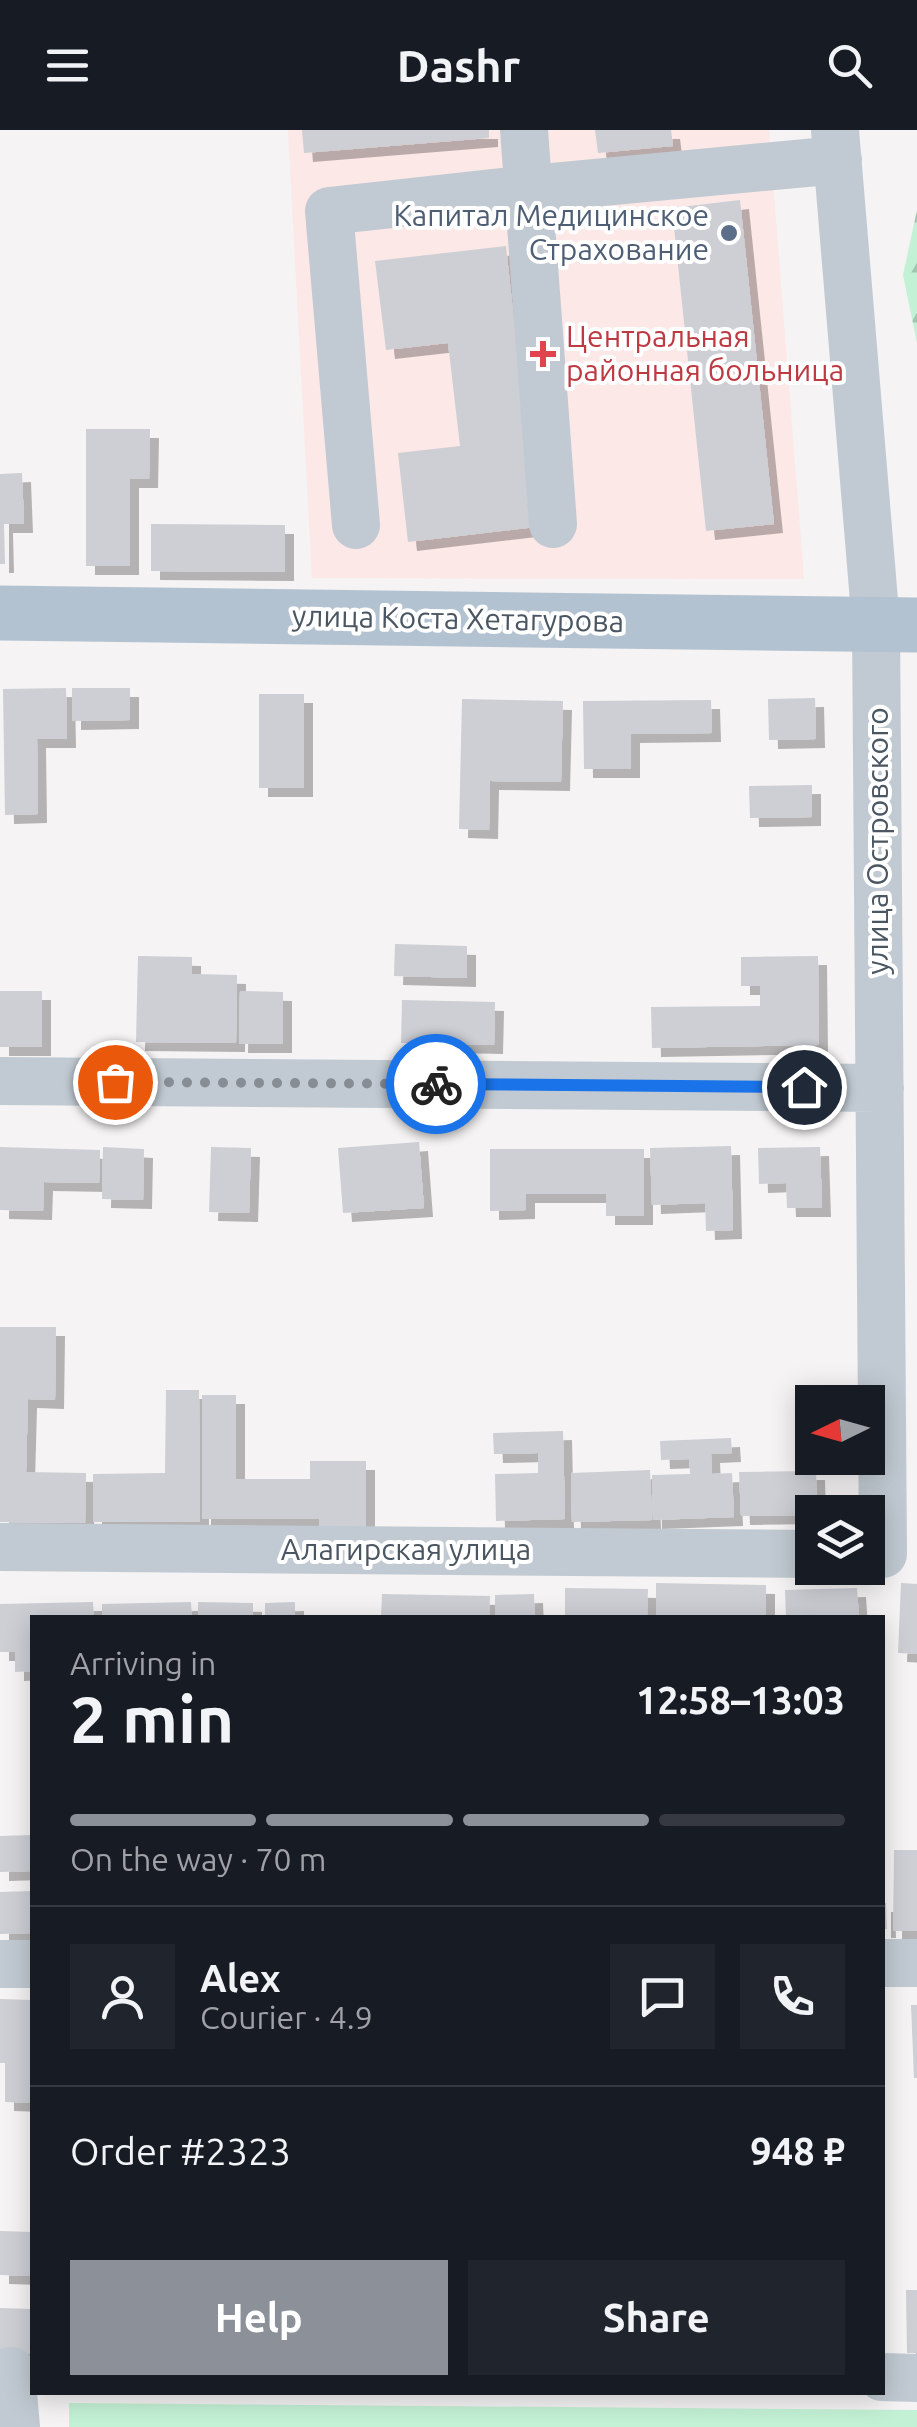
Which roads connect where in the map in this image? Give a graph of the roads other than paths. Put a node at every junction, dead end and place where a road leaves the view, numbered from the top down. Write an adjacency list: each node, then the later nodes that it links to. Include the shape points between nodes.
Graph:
1 (524, 130): 5 (street)
2 (836, 145): 3 (street); 9 (street, улица Островского)
3 (754, 149): 4 (street)
4 (697, 152): 5 (street)
5 (530, 188): 6 (street); 7 (street, via 328,211)
6 (553, 524)
7 (356, 525)
8 (0, 613): 9 (main road, улица Коста Хетагурова)
9 (897, 625): 10 (street, улица Островского)
10 (898, 872): 12 (street, улица Островского)
11 (0, 1081): 12 (street)
12 (880, 1088): 13 (street, улица Островского)
13 (899, 1395): 16 (street, улица Островского)
14 (0, 1547): 15 (street, Алагирская улица)
15 (795, 1554)
16 (889, 1554)
17 (885, 1963): 18 (street)
18 (917, 1963)
19 (0, 1964): 20 (street)
20 (30, 1964)
21 (14, 2371): 24 (street)
22 (885, 2378): 23 (street)
23 (917, 2378)
24 (16, 2427)

